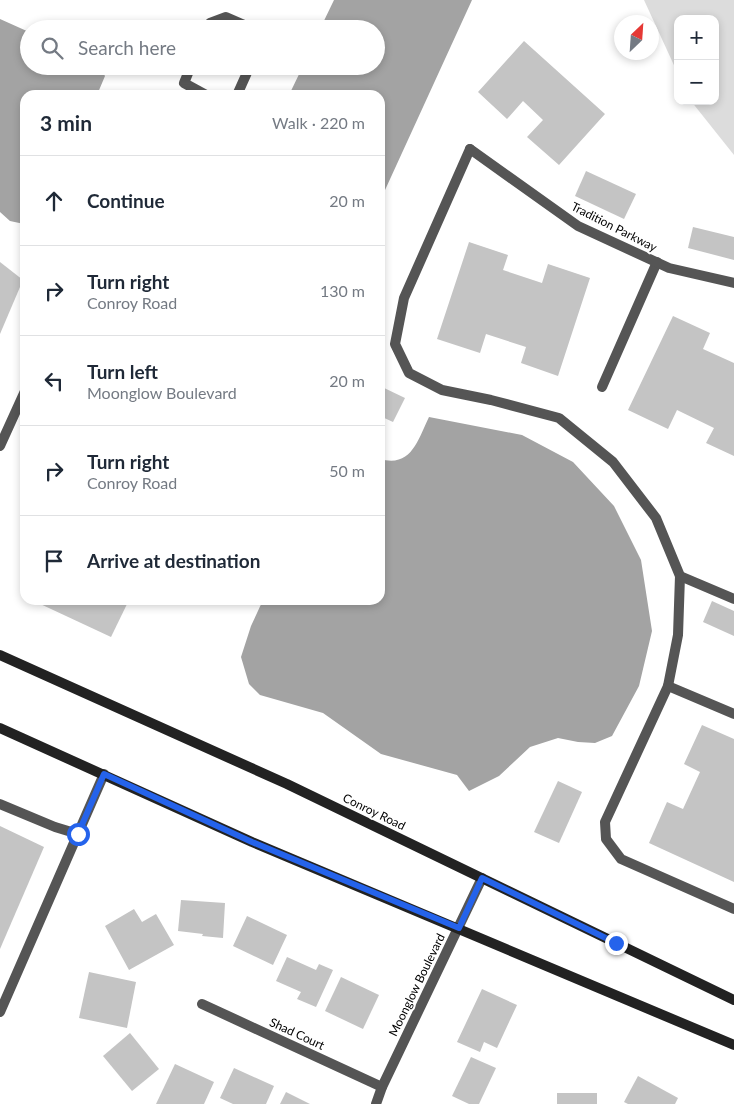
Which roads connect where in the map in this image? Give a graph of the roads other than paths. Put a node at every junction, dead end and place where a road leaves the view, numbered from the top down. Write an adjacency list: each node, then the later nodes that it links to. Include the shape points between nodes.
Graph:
1 (216, 20): 2 (street, via 226,17)
2 (233, 20)
3 (187, 75): 5 (street, via 184,83)
4 (246, 75): 6 (street)
5 (197, 90)
6 (239, 90)
7 (657, 262): 8 (street, Tradition Parkway, via 668,268); 9 (street); 12 (street, Tradition Parkway, via 578,226 470,149 404,298 395,344 409,372 442,390 558,418 613,462 656,518)
8 (734, 283)
9 (602, 387)
10 (20, 402): 11 (street)
11 (0, 446)
12 (680, 576): 13 (street); 15 (street, via 678,635)
13 (734, 599)
14 (0, 655): 21 (main road, Conroy Road, via 287,784)
15 (668, 686): 16 (street); 22 (street, via 606,822 606,839 621,859)
16 (734, 714)
17 (0, 728): 18 (main road)
18 (104, 774): 20 (street); 23 (main road, via 252,842)
19 (0, 804): 20 (street)
20 (78, 834): 26 (street)
21 (482, 878): 23 (street, Moonglow Boulevard); 24 (main road, Conroy Road)
22 (734, 909)
23 (459, 928): 27 (main road); 28 (street, Moonglow Boulevard)
24 (734, 1000)
25 (202, 1004): 28 (street, Shad Court)
26 (0, 1012)
27 (734, 1045)
28 (382, 1087): 29 (street, Moonglow Boulevard)
29 (376, 1104)

